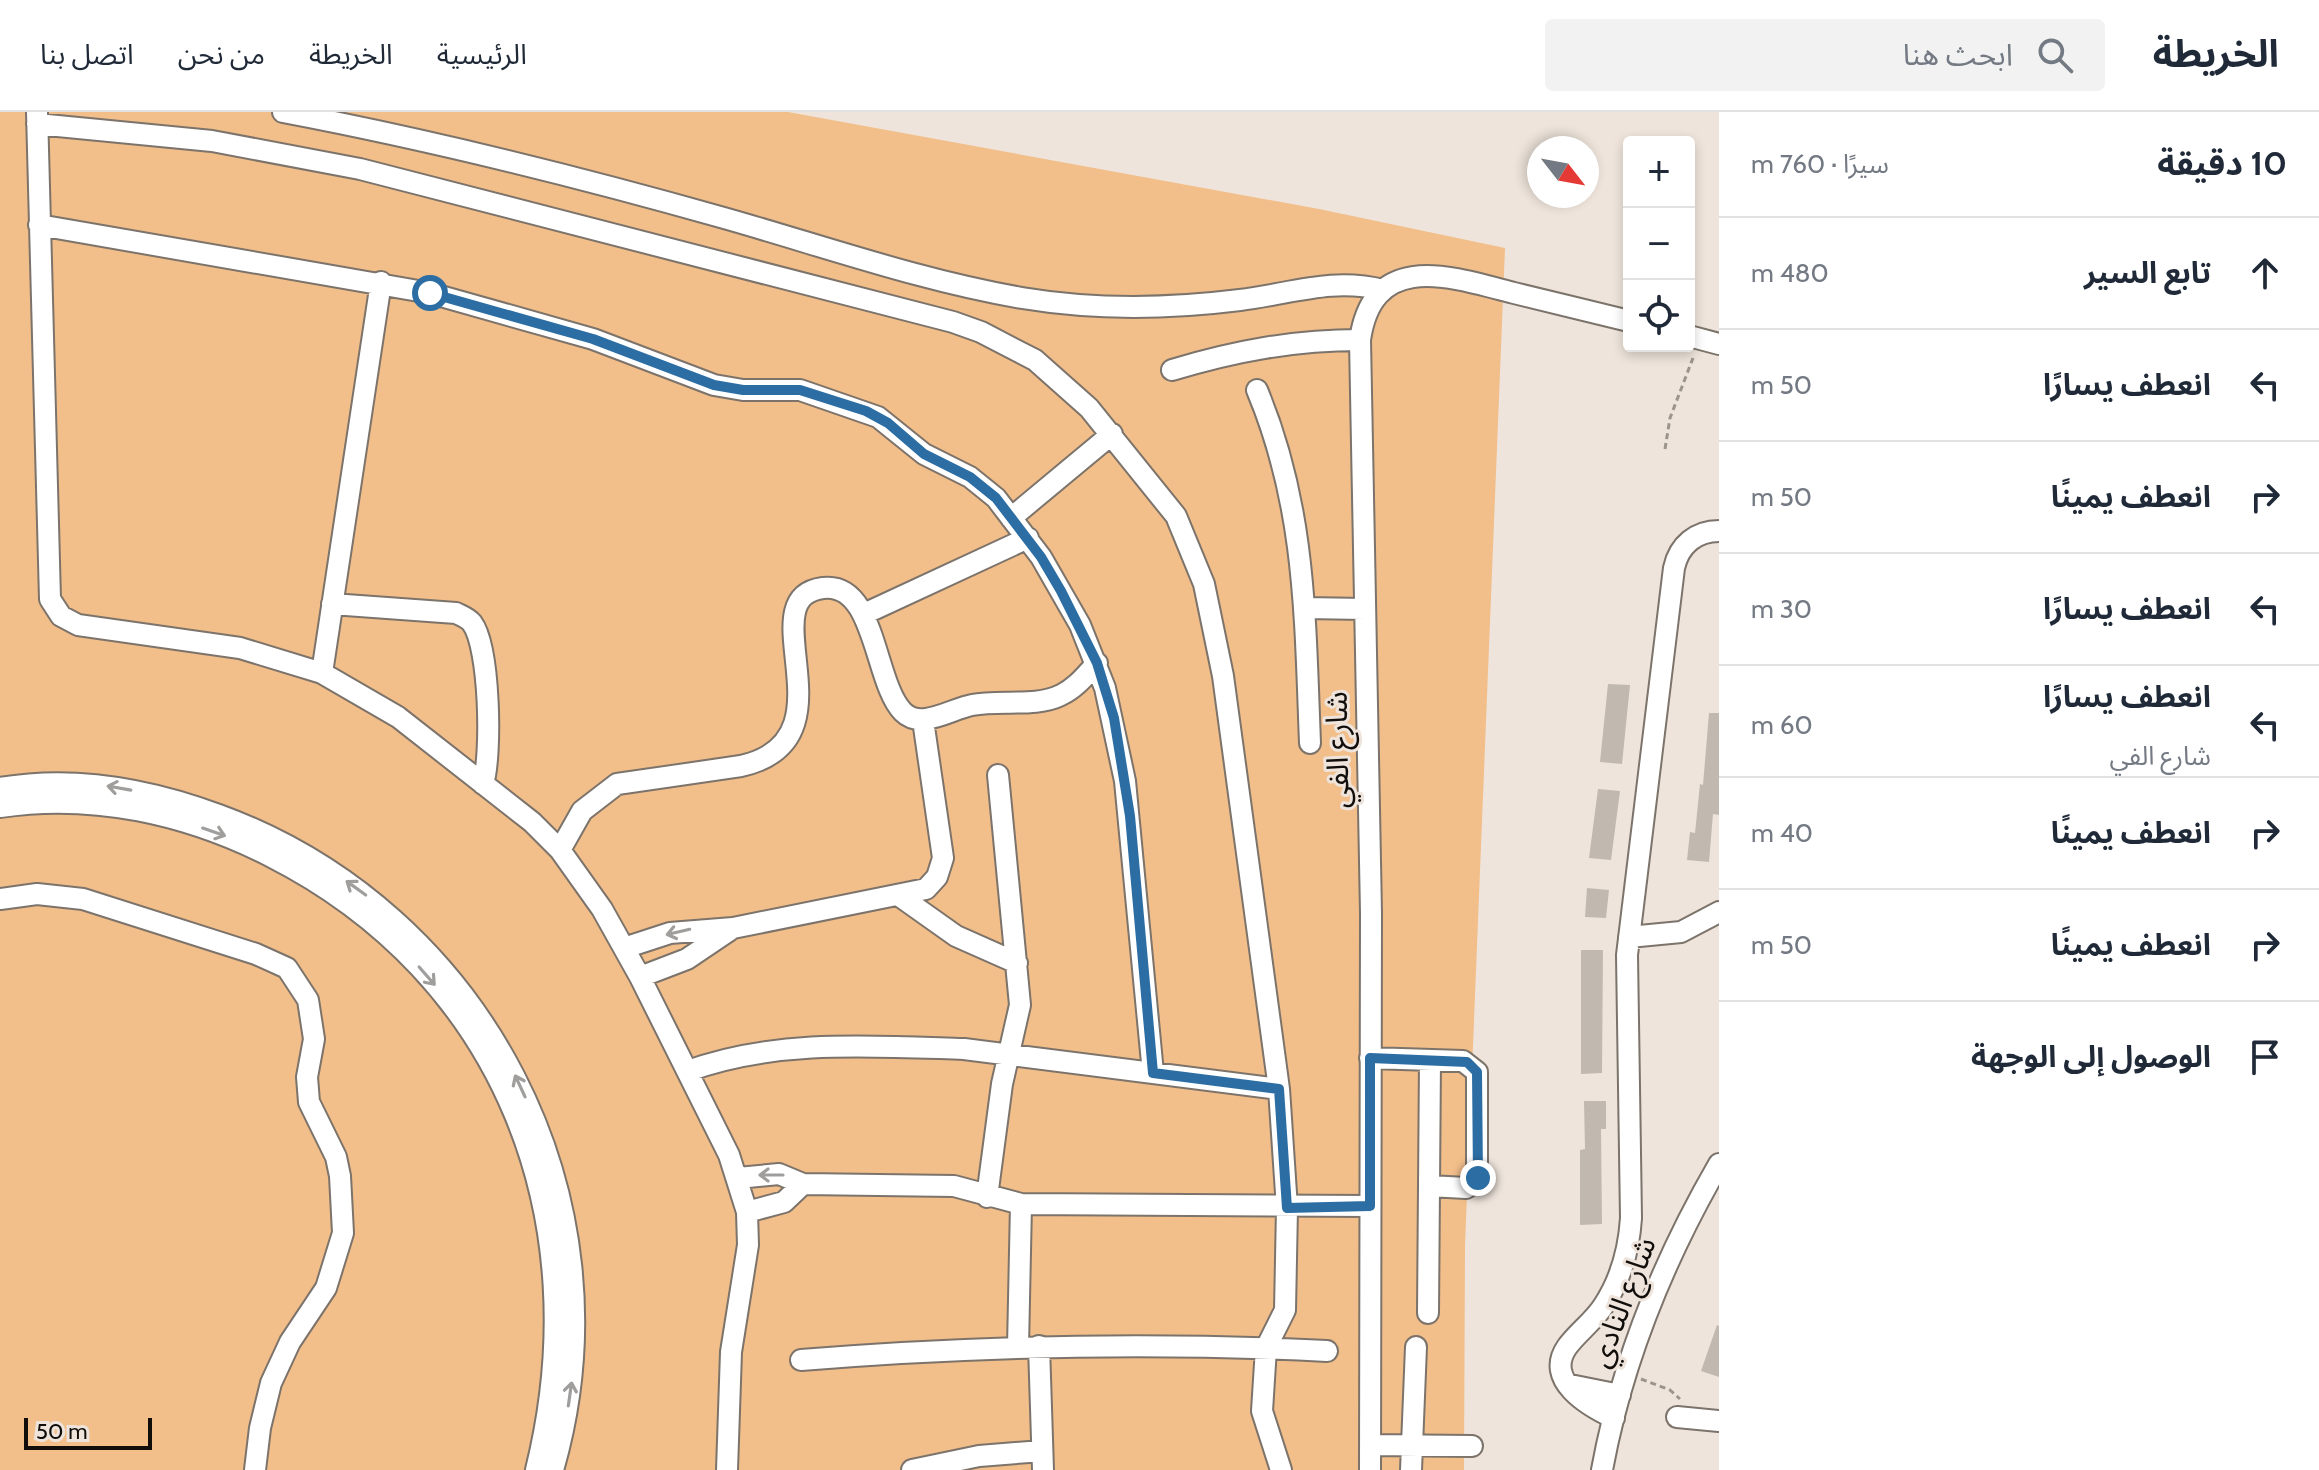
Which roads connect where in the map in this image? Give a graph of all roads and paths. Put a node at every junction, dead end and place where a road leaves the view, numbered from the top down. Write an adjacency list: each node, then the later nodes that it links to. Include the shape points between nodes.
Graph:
1 (283, 112): 5 (street, via 608,185 1023,298 1170,307 1338,283)
2 (37, 118): 3 (street); 11 (street, via 212,141 360,169 953,322 1035,360)
3 (39, 225): 4 (street); 21 (street, via 48,590 55,608 78,625 240,648)
4 (381, 282): 13 (street, via 539,322 714,385 800,390 866,411 924,454 970,477); 16 (street)
5 (1383, 290): 6 (street, via 1401,279 1443,275); 7 (street, شارع الفي, via 1363,319)
6 (1623, 320)
7 (1360, 340): 9 (street, via 1273,345); 18 (street, شارع الفي)
8 (1702, 340): 12 (path, via 1670,418)
9 (1172, 370)
10 (1257, 390): 17 (street, via 1291,490)
11 (1112, 434): 13 (street); 42 (street, via 1176,516 1208,599)
12 (1665, 449)
13 (1011, 518): 15 (street)
14 (1719, 531): 33 (street, via 1688,541 1674,568)
15 (1028, 538): 19 (street); 20 (street)
16 (332, 604): 21 (street); 25 (street, via 456,613 472,623 490,729)
17 (1305, 608): 18 (street); 23 (street)
18 (1365, 609): 38 (street, شارع الفي)
19 (864, 614): 22 (street, via 900,709); 28 (street, via 854,598 839,589 821,588 799,602 791,622 799,670 798,709 791,731 777,749 751,764 617,784 582,811)
20 (1097, 663): 22 (street, via 1072,688 1050,700 974,704); 41 (street, via 1125,781)
21 (322, 673): 25 (street, via 398,717)
22 (923, 720): 29 (street, via 942,864 926,889)
23 (1310, 743)
24 (998, 775): 35 (street)
25 (483, 784): 28 (street)
26 (0, 788): 71 (street, one-way to 26, via 570,1396 574,1347 571,1274 559,1203 518,1081 458,984 405,928 356,887 302,852 239,822 112,786 68,782)
27 (0, 807): 70 (street, one-way to 70, via 47,802 106,805 229,837 288,865 346,902 401,949 449,1003 490,1065 522,1132 550,1233 557,1335)
28 (560, 850): 34 (street)
29 (901, 897): 32 (street); 35 (street, via 956,936)
30 (0, 899): 69 (street, via 37,894 83,899 256,954 287,968 308,1000 314,1039 309,1102 336,1157 343,1233 326,1288 290,1342 271,1383)
31 (1719, 912): 33 (street, via 1681,932)
32 (733, 928): 34 (street, one-way to 34, via 691,929); 36 (street, via 687,959)
33 (1629, 937): 60 (street, via 1630,1233 1611,1293 1563,1354 1560,1368)
34 (624, 948): 36 (street)
35 (1017, 963): 37 (street, via 1020,1005)
36 (640, 977): 40 (street)
37 (1008, 1055): 40 (street, via 913,1047 810,1048 742,1055); 41 (street); 47 (street)
38 (1370, 1058): 39 (street); 49 (street, شارع الفي)
39 (1430, 1060): 46 (street); 46 (street, via 1467,1062 1477,1072 1478,1178 1470,1188)
40 (688, 1071): 44 (street)
41 (1153, 1073): 42 (street)
42 (1279, 1089): 50 (street)
43 (1719, 1164): 59 (street, شارع النادي, via 1668,1258)
44 (738, 1178): 45 (street, one-way to 44, via 779,1174); 51 (street)
45 (803, 1184): 47 (street, via 954,1186); 51 (street, via 784,1202)
46 (1429, 1186): 52 (street)
47 (987, 1197): 48 (street)
48 (1021, 1204): 50 (street); 54 (street)
49 (1370, 1206): 50 (street); 65 (street, شارع الفي)
50 (1287, 1208): 56 (street, via 1285,1310)
51 (747, 1212): 72 (street, via 748,1245 731,1352)
52 (1428, 1313)
53 (1039, 1346): 54 (street); 56 (street); 68 (street)
54 (1018, 1347): 58 (street)
55 (1416, 1347): 66 (street)
56 (1266, 1348): 57 (street); 74 (street, via 1263,1421)
57 (1327, 1351)
58 (801, 1360)
59 (1627, 1373): 61 (street, شارع النادي); 63 (path, via 1670,1390 1682,1403)
60 (1566, 1384): 61 (street); 62 (street)
61 (1620, 1395): 62 (street, شارع النادي)
62 (1614, 1418): 77 (street, شارع النادي)
63 (1683, 1418): 64 (street)
64 (1719, 1421)
65 (1370, 1445): 66 (street); 75 (street, شارع الفي)
66 (1412, 1445): 67 (street); 76 (street)
67 (1472, 1446)
68 (1042, 1460): 73 (street, via 979,1456)
69 (255, 1470)
70 (536, 1470)
71 (553, 1470)
72 (727, 1470)
73 (912, 1470)
74 (1281, 1470)
75 (1370, 1470)
76 (1411, 1470)
77 (1602, 1470)

